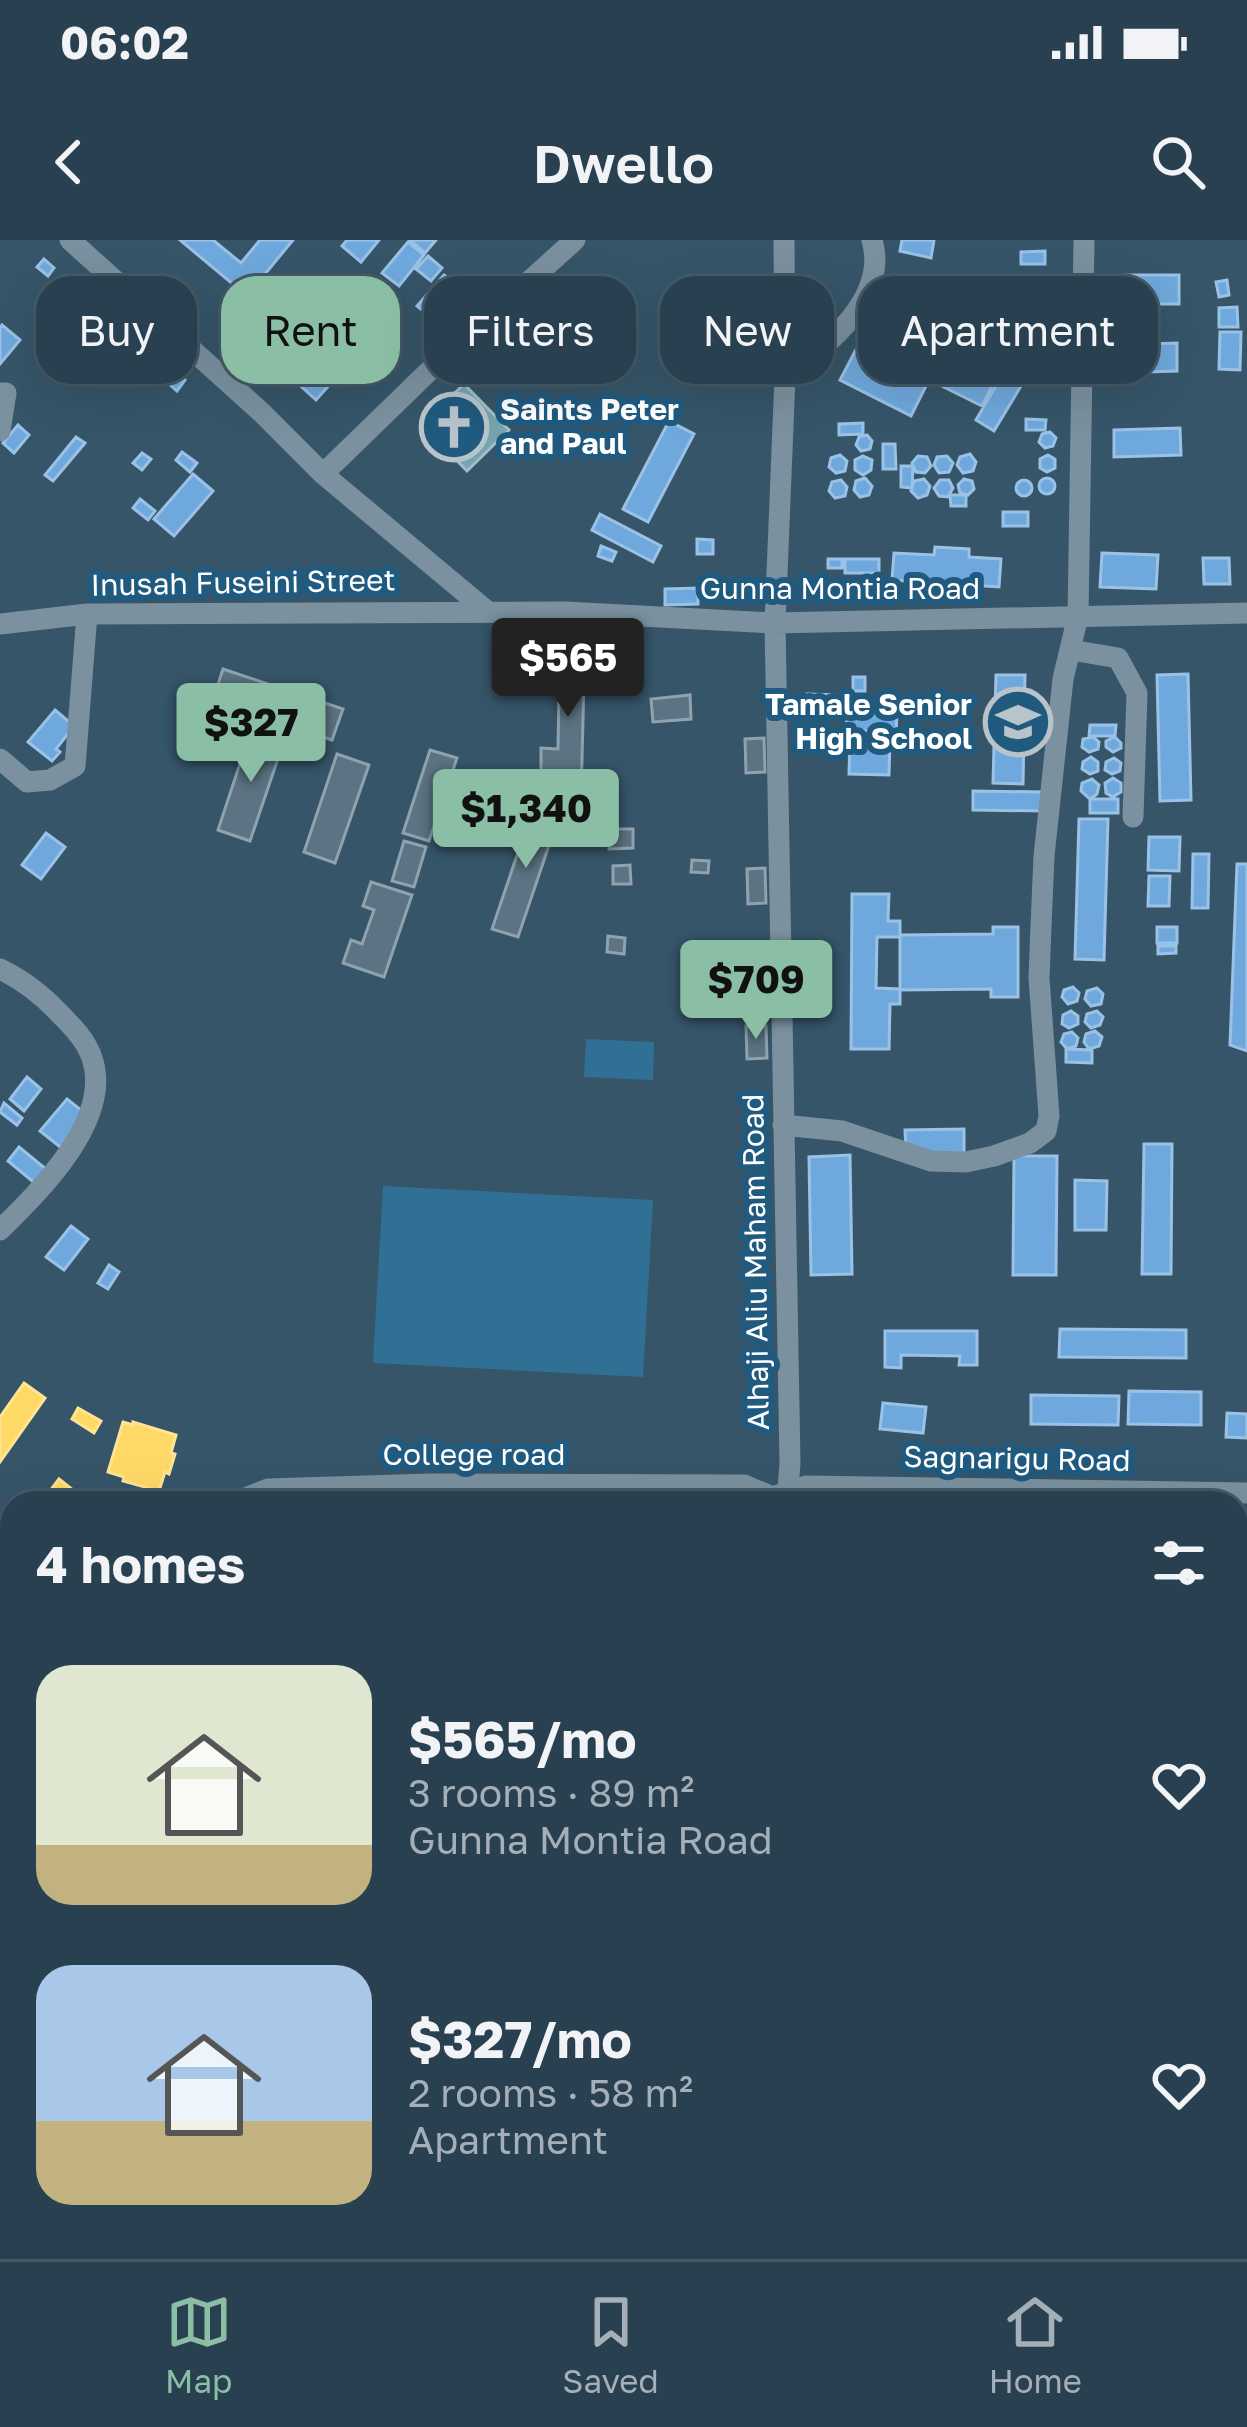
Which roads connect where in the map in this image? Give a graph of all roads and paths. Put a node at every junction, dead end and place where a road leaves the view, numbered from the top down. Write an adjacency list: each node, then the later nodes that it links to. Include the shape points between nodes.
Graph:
1 (70, 240): 11 (street)
2 (575, 240): 11 (street)
3 (784, 240): 6 (street, Alhaji Aliu Maham Road)
4 (872, 240): 7 (street, via 874,275)
5 (1084, 240): 15 (street)
6 (784, 276)
7 (834, 337)
8 (785, 384): 16 (street, Alhaji Aliu Maham Road)
9 (0, 393): 10 (street)
10 (0, 431)
11 (323, 474): 12 (street)
12 (487, 611): 14 (street, Inusah Fuseini Street); 16 (street, Gunna Montia Road)
13 (1247, 613): 15 (street, Gunna Montia Road)
14 (87, 614): 17 (street, Inusah Fuseini Street); 19 (street, via 75,766 27,782)
15 (1078, 616): 16 (street, Gunna Montia Road); 18 (street)
16 (775, 623): 22 (street, Alhaji Aliu Maham Road)
17 (0, 624)
18 (1071, 650): 20 (street, via 1118,658 1137,693); 22 (street, via 1041,926 1046,1131 966,1162)
19 (0, 759)
20 (1133, 817)
21 (0, 969): 23 (street, via 79,1034 97,1087 69,1151)
22 (783, 1125): 26 (street, Alhaji Aliu Maham Road, via 790,1463)
23 (0, 1230)
24 (263, 1491): 25 (street, College road, via 430,1484)
25 (758, 1491)
26 (780, 1491)
27 (795, 1491): 28 (street, Sagnarigu Road)
28 (936, 1491)

